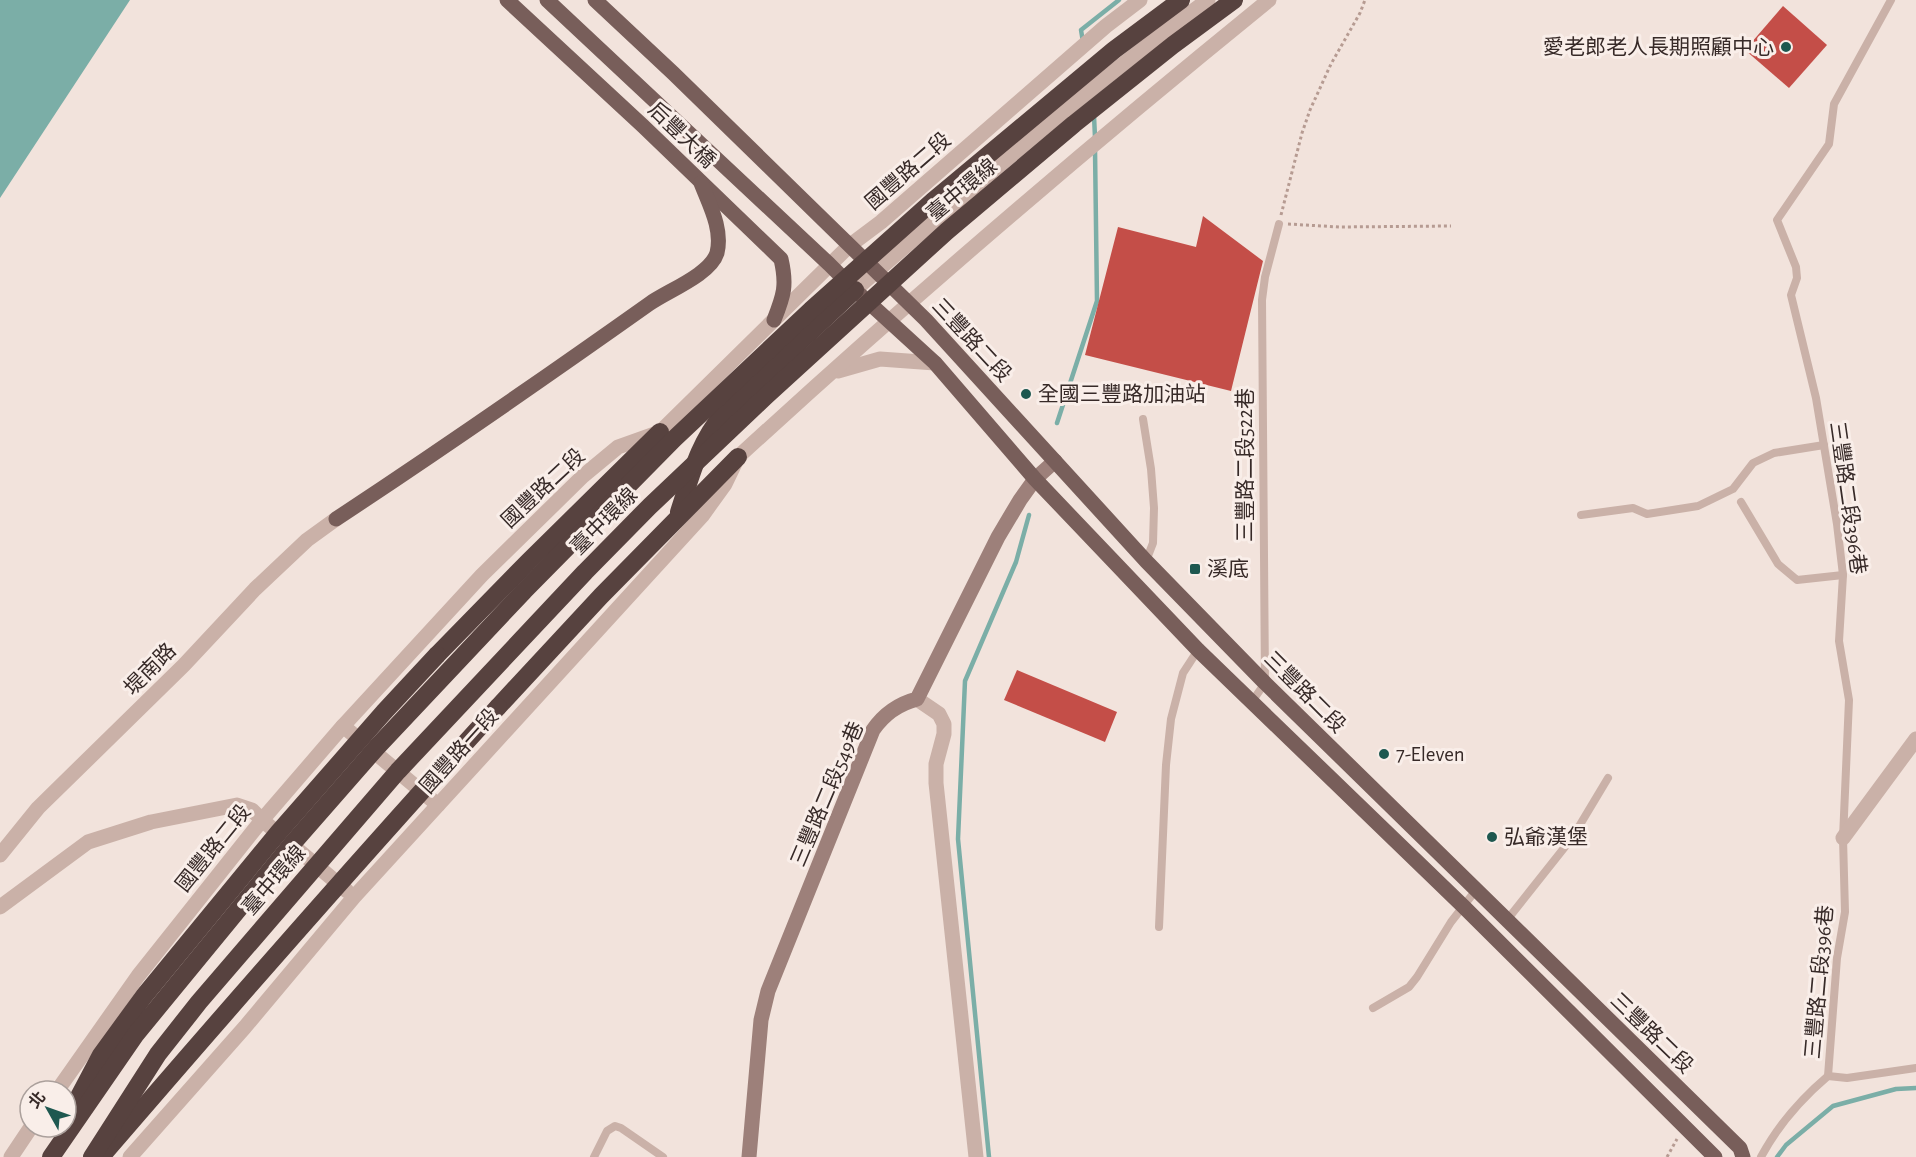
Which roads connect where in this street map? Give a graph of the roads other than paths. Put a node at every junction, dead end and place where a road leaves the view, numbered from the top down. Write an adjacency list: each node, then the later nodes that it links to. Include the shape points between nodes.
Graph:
1 (507, 0): 12 (main road, 后豐大橋)
2 (547, 0): 15 (main road, 后豐大橋)
3 (595, 0): 14 (main road, 后豐大橋)
4 (1140, 0): 14 (street, 國豐路二段)
5 (1181, 0): 60 (highway, 臺中環線, bridge, via 1114,50 942,193 811,310 674,439 524,591 291,844 136,1034)
6 (1208, 0): 10 (street)
7 (1234, 0): 61 (highway, 臺中環線, bridge, via 1074,124 947,231 766,396 585,572 398,771 199,1002 158,1054)
8 (1269, 0): 11 (street)
9 (1891, 0): 25 (lane, 三豐路二段396巷, via 1834,104 1829,144 1777,220 1796,267 1791,295)
10 (1153, 40): 11 (street); 16 (street)
11 (1179, 73): 18 (street)
12 (701, 183): 19 (main road, 后豐大橋, via 781,259 783,296); 32 (main road, via 716,222 718,239 717,254 709,266)
13 (1279, 224): 36 (lane, 三豐路二段522巷, via 1262,300)
14 (849, 246): 15 (street, 國豐路二段); 16 (main road, 三豐路二段)
15 (829, 264): 17 (main road, 三豐路二段); 19 (street, 國豐路二段)
16 (876, 272): 17 (street); 18 (main road, 三豐路二段)
17 (855, 290): 20 (main road, 三豐路二段); 31 (highway, via 710,429)
18 (908, 304): 20 (street); 27 (main road, 三豐路二段)
19 (774, 320): 24 (street, 國豐路二段)
20 (889, 321): 21 (main road, 三豐路二段); 22 (street)
21 (935, 363): 22 (street, via 880,359 841,369); 28 (main road, 三豐路二段)
22 (822, 380): 26 (street, 國豐路一段)
23 (1143, 418): 33 (lane, via 1154,508 1153,543)
24 (660, 432): 39 (street, 國豐路二段, via 618,447 583,476 482,575); 56 (highway, bridge, via 437,655 278,833 144,996 101,1055)
25 (1824, 445): 30 (lane, via 1774,453 1753,463 1733,489 1698,506 1647,514 1633,508); 34 (lane, 三豐路二段396巷)
26 (738, 457): 31 (highway); 42 (street, 國豐路一段, via 702,516)
27 (1055, 461): 28 (street); 33 (main road, 三豐路二段)
28 (1035, 479): 35 (main road, 三豐路二段); 37 (street, via 998,537)
29 (1742, 502): 34 (lane, via 1778,564 1797,580)
30 (1581, 515)
31 (677, 517): 62 (highway, bridge, via 401,813)
32 (336, 519): 45 (street, 堤南路, via 307,540 255,589 184,665 38,808)
33 (1146, 561): 36 (main road, 三豐路二段)
34 (1843, 575): 44 (lane, 三豐路二段396巷, via 1839,641 1849,700)
35 (1198, 650): 38 (main road, 三豐路二段); 51 (lane, via 1184,674 1171,718)
36 (1265, 683): 38 (lane); 46 (main road, 三豐路二段)
37 (917, 699): 66 (street, 三豐路二段549巷, via 891,711 873,730 768,991 761,1020); 67 (street, via 939,714 944,724 936,783)
38 (1251, 703): 48 (main road, 三豐路二段)
39 (343, 726): 42 (street); 43 (street, 國豐路二段)
40 (1916, 740): 44 (street)
41 (1608, 778): 50 (lane, via 1572,838)
42 (438, 805): 47 (street, 國豐路一段)
43 (262, 820): 47 (street); 49 (street, via 252,810 237,805 151,822 88,842); 55 (street, 國豐路二段, via 138,976)
44 (1843, 838): 54 (lane, 三豐路二段396巷, via 1845,912 1837,958)
45 (0, 855)
46 (1476, 890): 48 (lane); 50 (main road, 三豐路二段)
47 (354, 897): 63 (street, 國豐路一段)
48 (1462, 906): 52 (lane, via 1409,987); 68 (main road, 三豐路二段)
49 (0, 907)
50 (1507, 920): 69 (main road, 三豐路二段, via 1740,1148)
51 (1159, 927)
52 (1373, 1008)
53 (1916, 1068): 54 (lane, via 1847,1078)
54 (1828, 1076): 70 (lane, 三豐路二段396巷, via 1805,1096 1771,1138)
55 (65, 1079)
56 (78, 1098)
57 (23, 1139): 59 (street)
58 (57, 1139): 60 (highway)
59 (11, 1157)
60 (49, 1157)
61 (92, 1157)
62 (101, 1157)
63 (130, 1157)
64 (594, 1157): 65 (lane, via 607,1131 615,1126)
65 (663, 1157)
66 (749, 1157)
67 (976, 1157)
68 (1715, 1157)
69 (1743, 1157)
70 (1761, 1157)

